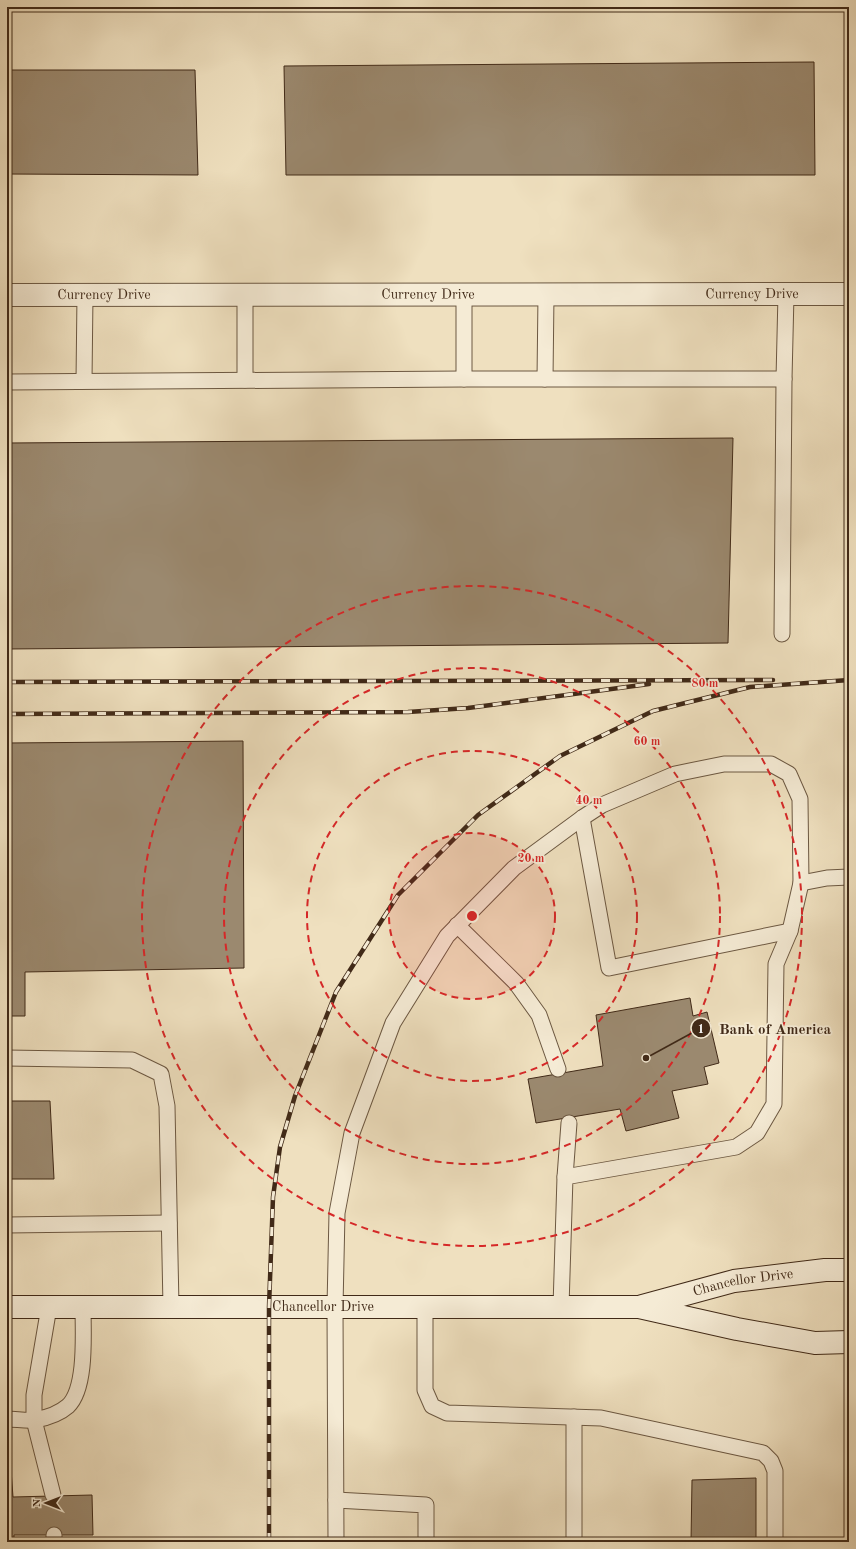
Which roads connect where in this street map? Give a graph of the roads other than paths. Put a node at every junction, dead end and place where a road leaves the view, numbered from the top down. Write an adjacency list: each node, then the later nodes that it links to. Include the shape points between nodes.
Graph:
1 (464, 294): 6 (street, Currency Drive); 7 (street, Currency Drive); 8 (lane)
2 (786, 294): 3 (street, Currency Drive); 7 (street, Currency Drive); 10 (lane)
3 (849, 294)
4 (7, 295): 5 (street, Currency Drive)
5 (85, 295): 6 (street, Currency Drive); 12 (lane)
6 (245, 295): 11 (lane)
7 (546, 295): 9 (lane)
8 (464, 379): 9 (lane); 11 (lane)
9 (545, 379): 10 (lane)
10 (784, 379): 14 (lane)
11 (245, 380): 12 (lane)
12 (84, 381): 13 (lane)
13 (7, 382)
14 (782, 634)
15 (582, 818): 17 (lane, via 602,805 675,774 724,764 771,764 789,774 800,799); 18 (lane, via 514,868); 19 (lane, via 609,968)
16 (849, 877): 17 (lane)
17 (801, 883): 19 (lane)
18 (458, 925): 21 (lane, via 516,983 539,1015); 31 (lane, via 447,936 392,1023 352,1133 337,1213)
19 (790, 931): 23 (lane, via 776,964 774,1104 757,1133 736,1147)
20 (7, 1058): 24 (lane, via 132,1060 161,1074 167,1106)
21 (558, 1069)
22 (569, 1123): 23 (lane)
23 (565, 1178): 33 (lane)
24 (169, 1223): 25 (lane); 30 (lane)
25 (7, 1225)
26 (849, 1270): 34 (street, Chancellor Drive, via 825,1270 734,1281)
27 (7, 1307): 28 (street, Chancellor Drive)
28 (49, 1307): 29 (street, Chancellor Drive); 38 (lane, via 34,1395)
29 (84, 1307): 30 (street, Chancellor Drive); 38 (lane, via 82,1373 73,1398 62,1410)
30 (171, 1307): 31 (street, Chancellor Drive)
31 (335, 1307): 32 (street, Chancellor Drive); 40 (lane)
32 (426, 1307): 33 (street, Chancellor Drive); 36 (lane, via 425,1390 432,1406 447,1413)
33 (561, 1307): 34 (street, Chancellor Drive)
34 (639, 1307): 35 (street, Chancellor Drive, via 814,1343)
35 (849, 1342)
36 (574, 1417): 43 (lane); 44 (lane, via 602,1418 763,1453 771,1461 775,1471)
37 (7, 1419): 38 (lane)
38 (34, 1420): 39 (lane)
39 (53, 1495)
40 (336, 1500): 41 (lane); 42 (lane, via 426,1505)
41 (336, 1542)
42 (426, 1542)
43 (574, 1542)
44 (775, 1542)

